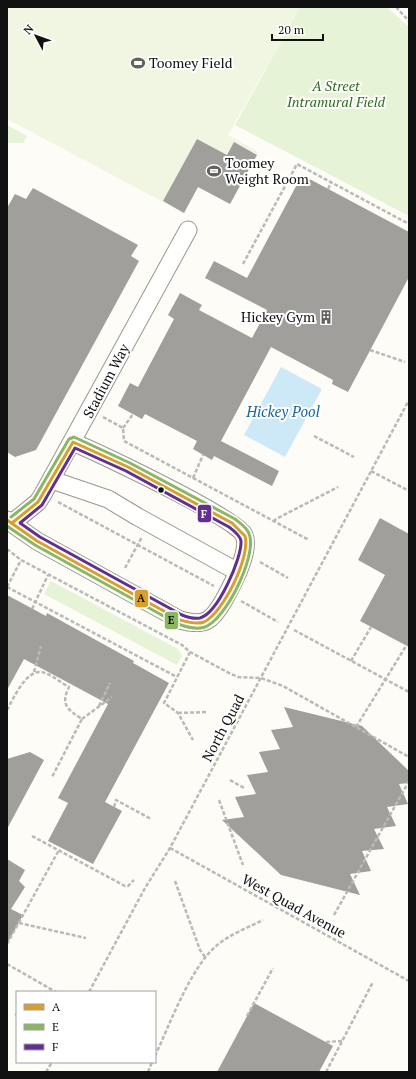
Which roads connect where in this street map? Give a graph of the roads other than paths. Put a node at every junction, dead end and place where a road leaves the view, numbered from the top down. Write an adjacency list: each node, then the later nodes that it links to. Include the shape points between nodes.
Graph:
1 (188, 230): 2 (lane, Stadium Way)
2 (73, 442): 3 (lane, Stadium Way); 5 (lane, via 128,467 239,528 246,542)
3 (52, 480): 4 (lane, Stadium Way, via 38,502); 5 (lane, via 108,499)
4 (10, 521): 5 (lane, via 40,543 180,620 192,623 204,623 213,618)
5 (238, 572)

